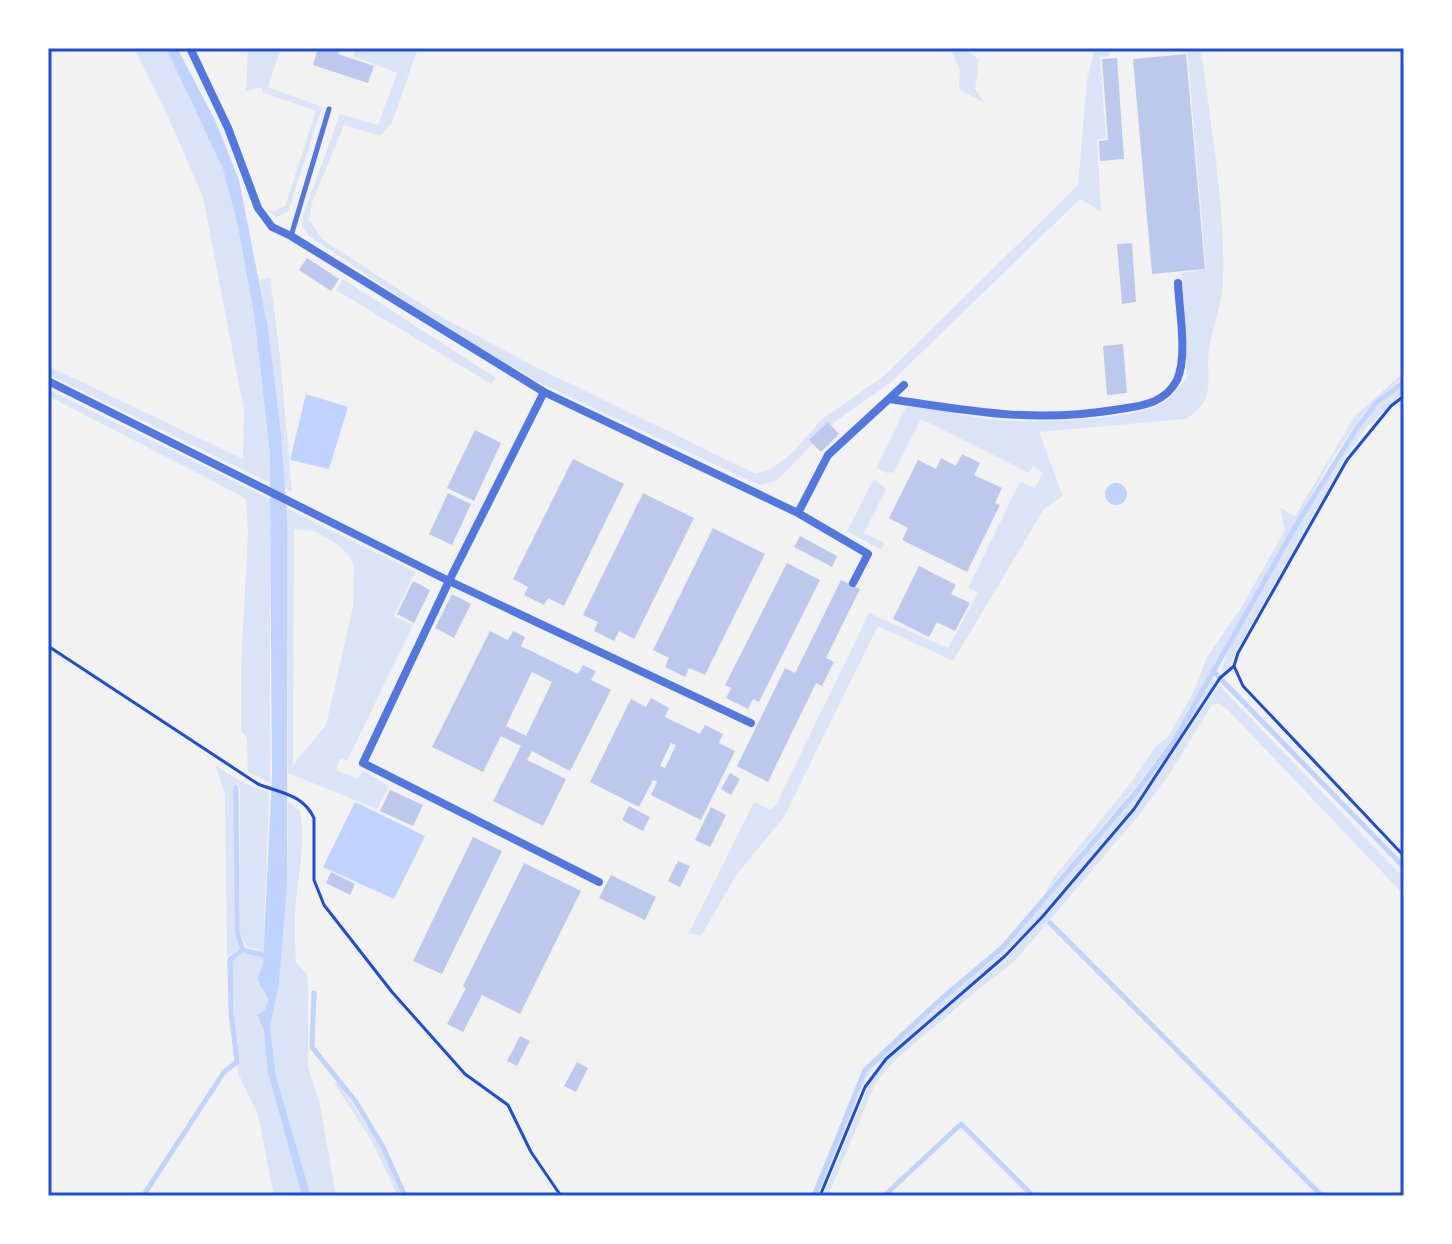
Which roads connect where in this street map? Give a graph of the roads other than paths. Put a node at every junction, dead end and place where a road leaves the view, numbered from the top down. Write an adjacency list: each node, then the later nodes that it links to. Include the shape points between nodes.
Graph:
1 (190, 48): 3 (street, via 258,208 272,227)
2 (329, 109): 3 (lane)
3 (291, 236): 7 (street)
4 (1178, 283): 8 (street, via 1182,362 1162,399 1071,417 1015,417)
5 (48, 381): 10 (street)
6 (904, 385): 8 (street)
7 (544, 392): 9 (street); 10 (street)
8 (890, 399): 9 (street, via 828,455)
9 (798, 513): 11 (street, via 868,554)
10 (449, 581): 12 (street); 13 (street, via 363,763)
11 (853, 583)
12 (751, 723)
13 (599, 882)

